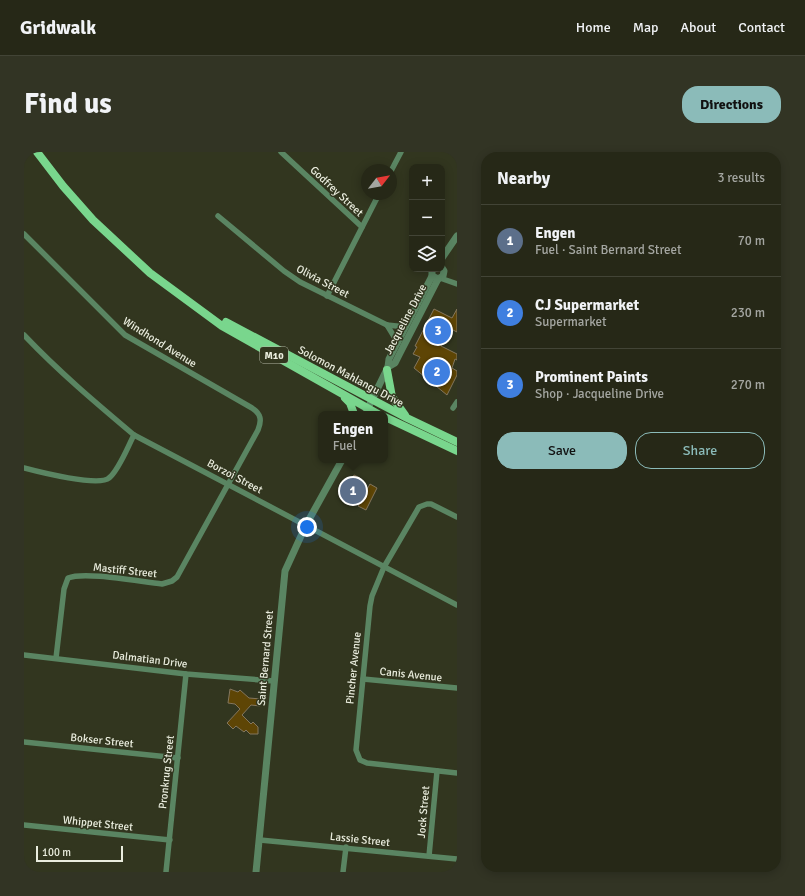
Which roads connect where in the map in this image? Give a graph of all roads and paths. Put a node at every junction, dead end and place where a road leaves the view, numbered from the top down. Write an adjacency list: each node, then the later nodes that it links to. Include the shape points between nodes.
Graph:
1 (37, 152): 18 (main road, Solomon Mahlangu Drive, via 63,186 114,240 150,273)
2 (281, 152): 7 (street, Godfrey Street)
3 (400, 152): 4 (street)
4 (394, 164)
5 (376, 200): 7 (street)
6 (218, 216): 17 (street, Olivia Street, via 291,276)
7 (362, 227): 17 (street)
8 (24, 234): 32 (street, Windhond Avenue, via 125,335 252,408)
9 (457, 236): 10 (street)
10 (450, 246): 11 (street); 12 (street)
11 (445, 254)
12 (445, 262)
13 (445, 271): 16 (street)
14 (443, 272): 15 (street, via 443,276)
15 (436, 276): 16 (street); 20 (street, Jacqueline Drive); 23 (street, Jacqueline Drive, via 399,356)
16 (456, 283)
17 (327, 296): 19 (street, Olivia Street)
18 (194, 304): 24 (main road, Solomon Mahlangu Drive / M10, via 222,326); 25 (main road, Solomon Mahlangu Drive / M10)
19 (387, 325): 20 (street, Olivia Street); 22 (street)
20 (406, 327): 22 (street, Jacqueline Drive)
21 (24, 336): 35 (street, Borzoi Street)
22 (398, 342): 23 (street, Jacqueline Drive, via 389,359)
23 (388, 368): 25 (street, Jacqueline Drive); 31 (main road, via 392,398)
24 (334, 389): 28 (main road, via 350,403); 29 (main road, Solomon Mahlangu Drive / M10)
25 (372, 399): 29 (street, Jacqueline Drive); 31 (main road, Solomon Mahlangu Drive / M10)
26 (457, 402): 27 (street)
27 (453, 408)
28 (353, 411)
29 (367, 411)
30 (388, 418): 34 (main road, Solomon Mahlangu Drive)
31 (407, 418): 36 (main road, Solomon Mahlangu Drive / M10)
32 (261, 419): 40 (street, Mastiff Street, via 258,430)
33 (388, 422): 34 (main road)
34 (401, 425): 37 (main road, Solomon Mahlangu Drive)
35 (134, 435): 39 (street, via 114,472 103,481 90,482); 40 (street, Borzoi Street)
36 (457, 442)
37 (457, 451)
38 (340, 463): 42 (street, Saint Bernard Street)
39 (24, 468)
40 (228, 484): 42 (street, Borzoi Street); 46 (street, Mastiff Street, via 180,574 172,581 162,584 79,576 68,578 64,589)
41 (457, 517): 43 (street, Pincher Avenue, via 431,504 419,507)
42 (306, 525): 43 (street, Borzoi Street); 49 (street, Saint Bernard Street, via 285,571)
43 (384, 567): 44 (street, Borzoi Street); 48 (street, Pincher Avenue, via 370,606)
44 (457, 605)
45 (24, 655): 46 (street, Dalmatian Drive)
46 (56, 658): 47 (street, Dalmatian Drive)
47 (186, 674): 49 (street, Dalmatian Drive); 52 (street, Pronkrug Street)
48 (363, 679): 50 (street, Canis Avenue); 53 (street, Pincher Avenue, via 356,750 360,760 373,764)
49 (274, 681): 57 (street, Saint Bernard Street)
50 (457, 688)
51 (24, 742): 52 (street, Bokser Street)
52 (178, 758): 56 (street, Pronkrug Street)
53 (437, 771): 54 (street); 59 (street, Jock Street)
54 (457, 773)
55 (24, 825): 56 (street, Whippet Street)
56 (170, 840): 61 (street, Pronkrug Street)
57 (260, 840): 58 (street, Lassie Street); 62 (street, Saint Bernard Street)
58 (346, 847): 59 (street, Lassie Street); 63 (street)
59 (429, 856): 60 (street, Lassie Street)
60 (457, 859)
61 (166, 872)
62 (256, 872)
63 (343, 872)

